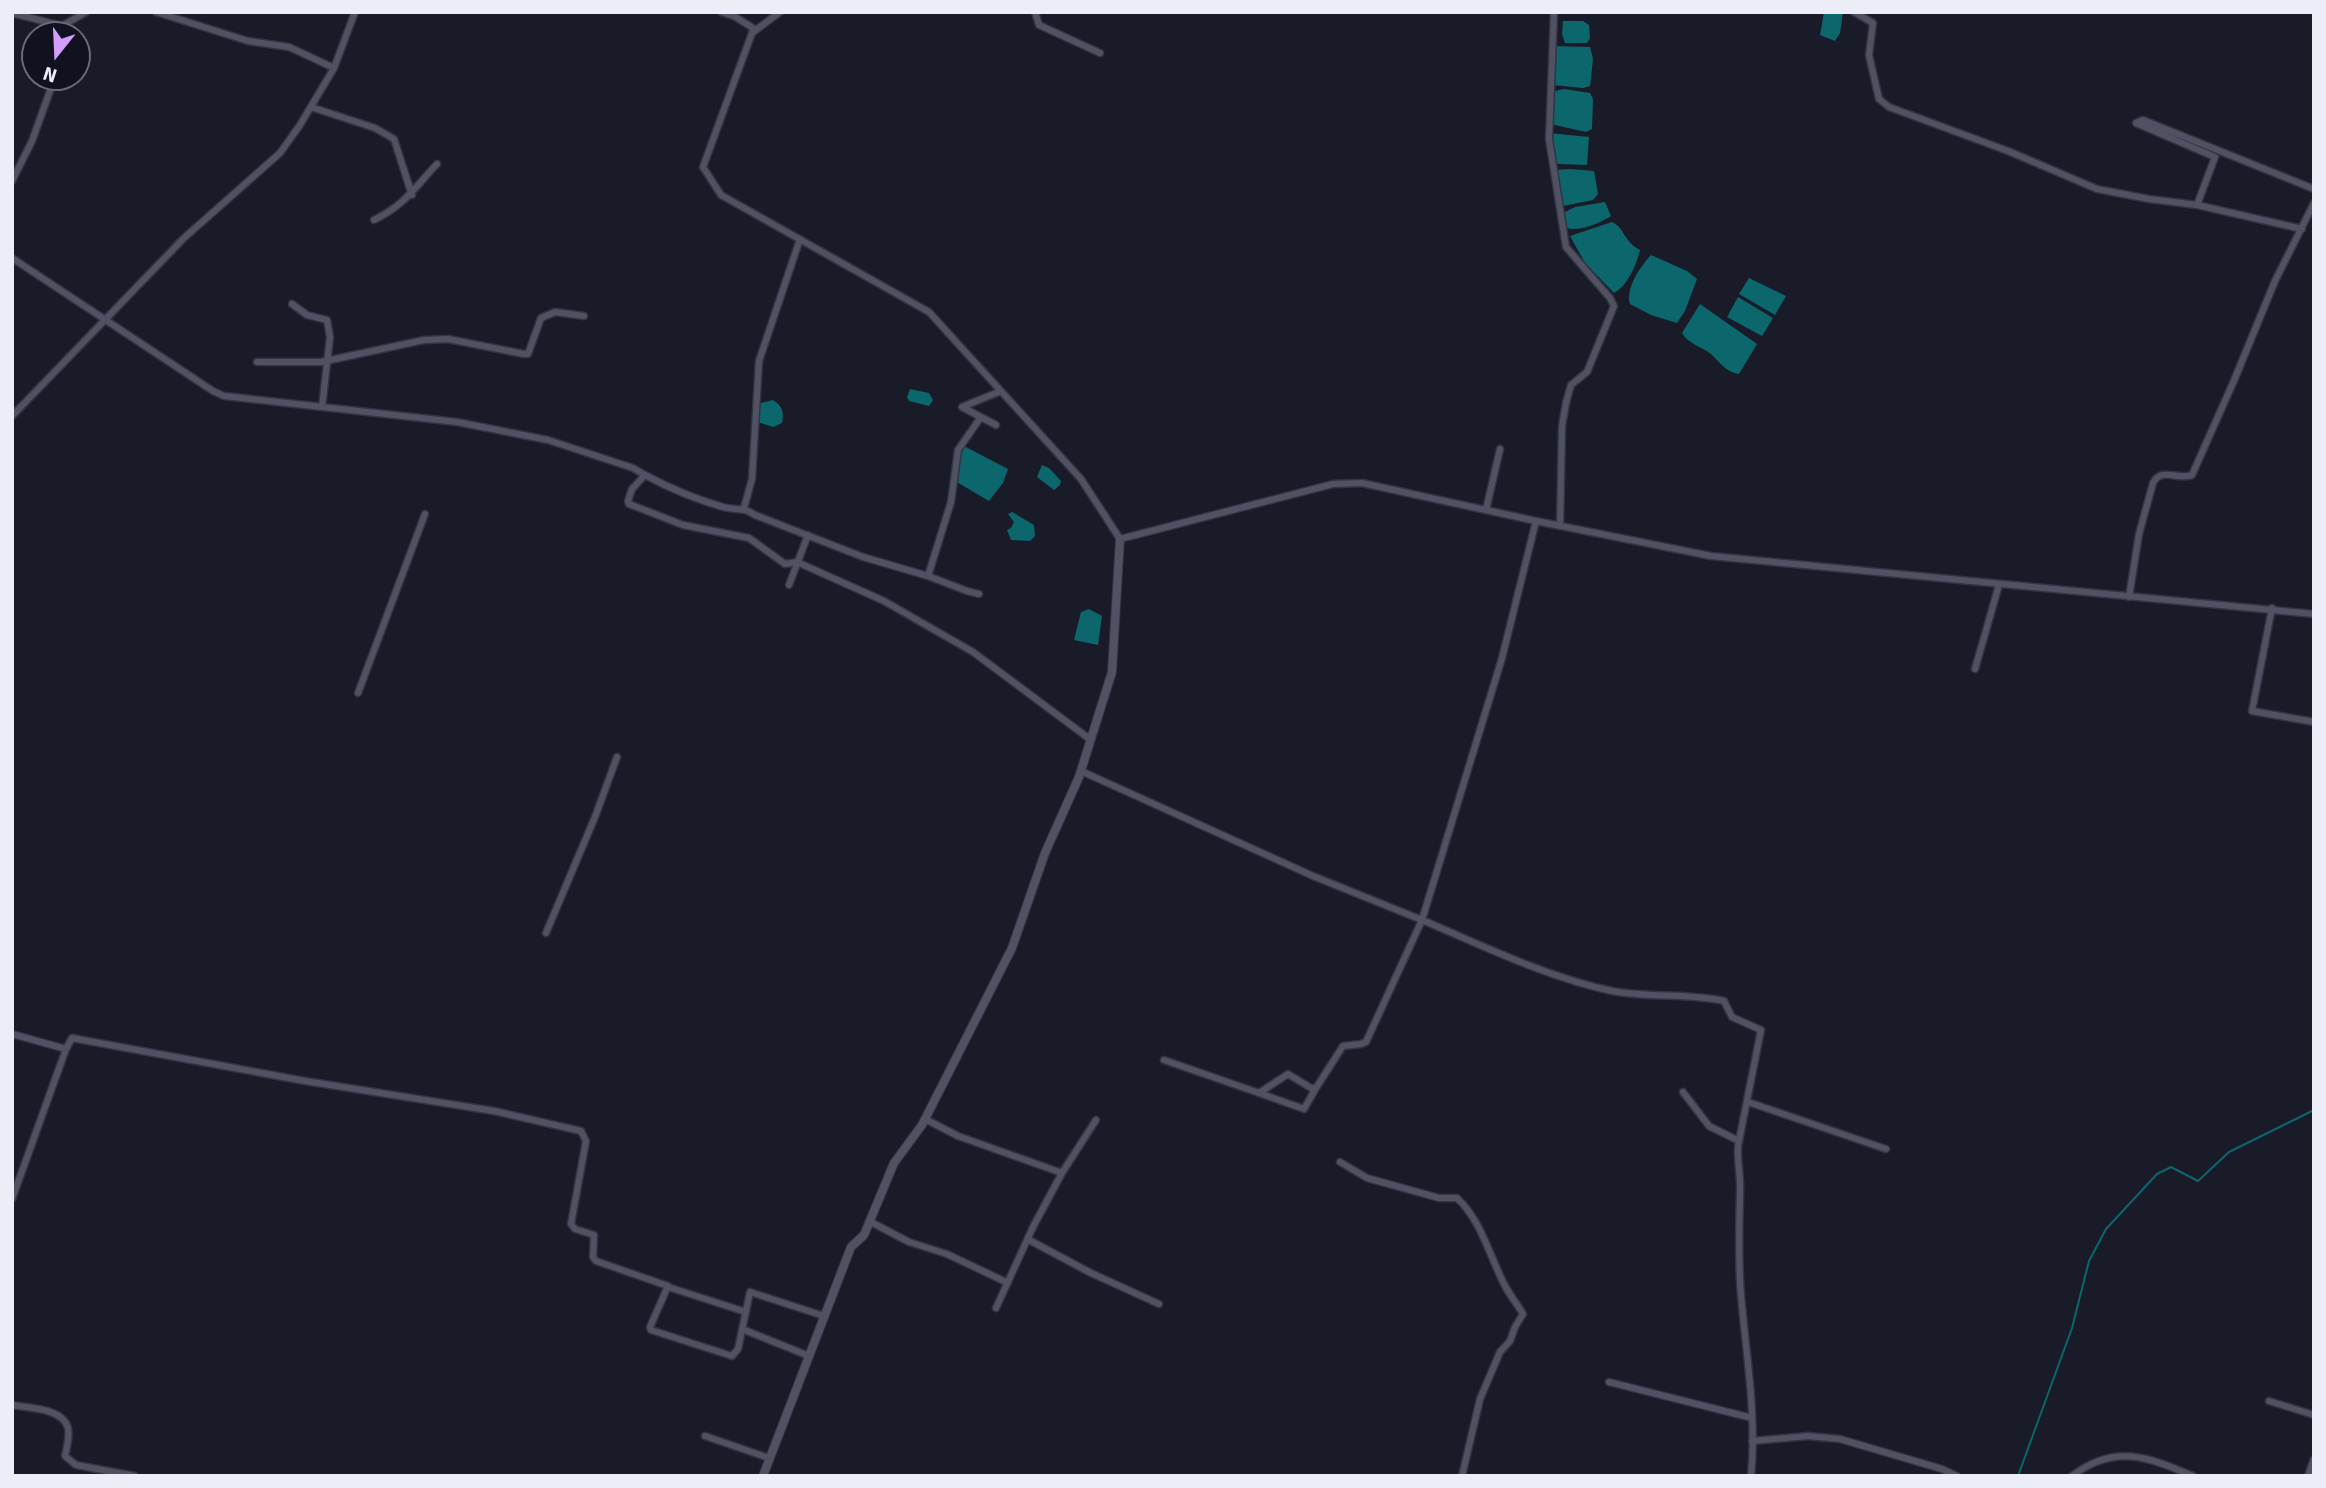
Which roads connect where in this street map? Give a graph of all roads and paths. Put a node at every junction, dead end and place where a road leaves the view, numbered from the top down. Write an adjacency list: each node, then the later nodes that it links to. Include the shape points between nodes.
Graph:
1 (86, 12): 11 (street)
2 (156, 12): 14 (street, via 248,41 289,47)
3 (355, 12): 14 (street)
4 (721, 12): 12 (street)
5 (780, 12): 12 (street)
6 (1035, 12): 13 (street, via 1039,25)
7 (1553, 12): 43 (street, via 1549,139 1566,247 1614,306 1587,372 1571,385 1566,403)
8 (1854, 12): 21 (street, via 1872,23 1869,55 1879,99 1889,107 2097,190)
9 (12, 13): 10 (street)
10 (43, 21)
11 (71, 21)
12 (756, 30): 25 (street, via 703,167 721,195)
13 (1100, 53)
14 (334, 68): 16 (street)
15 (50, 91): 18 (street)
16 (311, 107): 20 (street, via 394,139); 29 (street, via 280,153 184,238)
17 (437, 164): 20 (street)
18 (12, 181)
19 (2314, 189): 21 (street, via 2143,120 2136,123 2215,157)
20 (412, 195): 23 (street)
21 (2197, 205): 24 (street)
22 (2313, 207): 24 (street)
23 (374, 220)
24 (2302, 229): 51 (street, via 2192,475 2161,474 2153,483)
25 (800, 239): 32 (street, via 929,312); 39 (street, via 760,362 752,479)
26 (12, 258): 29 (street)
27 (292, 304): 30 (street, via 307,315 327,320)
28 (584, 316): 30 (street, via 555,312 541,318 528,354 448,339)
29 (104, 320): 33 (street, via 224,396); 34 (street)
30 (327, 359): 31 (street); 33 (street)
31 (257, 362)
32 (1001, 391): 35 (street, via 962,407); 45 (street, via 1081,479)
33 (322, 407): 38 (street, via 457,422 548,440)
34 (12, 416)
35 (981, 417): 36 (street); 47 (street, via 958,450 951,502)
36 (996, 425)
37 (1500, 449): 40 (street)
38 (645, 475): 39 (street, via 680,494 728,509); 46 (street, via 632,489 629,504 683,525 749,538 785,564)
39 (744, 508): 44 (street)
40 (1486, 510): 42 (street); 45 (street, via 1362,483 1333,484)
41 (425, 514): 55 (street)
42 (1536, 521): 43 (street); 60 (street, via 1502,659)
43 (1560, 526): 49 (street, via 1711,556)
44 (808, 535): 46 (street); 47 (street)
45 (1120, 538): 57 (street, via 1112,672)
46 (797, 562): 48 (street); 57 (street, via 884,601 973,652)
47 (928, 576): 50 (street)
48 (789, 585)
49 (1999, 585): 51 (street); 54 (street)
50 (979, 594)
51 (2129, 597): 52 (street)
52 (2272, 608): 53 (street); 56 (street, via 2252,711)
53 (2314, 614)
54 (1975, 669)
55 (358, 693)
56 (2314, 722)
57 (1091, 740): 59 (street)
58 (617, 757): 61 (street)
59 (1081, 771): 60 (street); 69 (street, via 1045,853 1012,948)
60 (1422, 920): 65 (street, via 1366,1042 1339,1049); 68 (street, via 1576,982 1645,996 1724,1001 1732,1017 1761,1030)
61 (546, 933)
62 (12, 1034): 63 (street)
63 (66, 1049): 75 (street); 79 (street, via 72,1038 494,1111 580,1131 586,1142 573,1227 594,1235 596,1261)
64 (1164, 1060): 67 (street)
65 (1316, 1088): 67 (street, via 1288,1074); 67 (street, via 1304,1109)
66 (1683, 1092): 71 (street, via 1709,1126)
67 (1259, 1093)
68 (1748, 1102): 71 (street); 72 (street)
69 (925, 1119): 74 (street, via 958,1136); 76 (street, via 894,1163)
70 (1096, 1120): 74 (street)
71 (1739, 1141): 90 (street, via 1741,1295)
72 (1886, 1149)
73 (1340, 1162): 98 (street, via 1367,1178 1439,1198 1457,1198 1523,1314 1480,1399)
74 (1062, 1173): 77 (street)
75 (12, 1199)
76 (869, 1221): 78 (street); 83 (street, via 864,1235 851,1247)
77 (1029, 1240): 78 (street); 80 (street)
78 (1008, 1283): 81 (street)
79 (668, 1287): 82 (street); 84 (street, via 651,1330 732,1356)
80 (1159, 1304)
81 (996, 1308)
82 (746, 1312): 83 (street, via 750,1292); 84 (street)
83 (824, 1316): 85 (street)
84 (742, 1329): 85 (street)
85 (809, 1356): 93 (street)
86 (1609, 1382): 90 (street)
87 (2269, 1401): 89 (street)
88 (12, 1405): 96 (street, via 56,1414 66,1423 65,1456 76,1465)
89 (2314, 1415)
90 (1752, 1418): 92 (street)
91 (705, 1436): 93 (street)
92 (1752, 1441): 99 (street); 100 (street, via 1808,1436 1840,1439)
93 (769, 1458): 97 (street)
94 (2314, 1459): 103 (street)
95 (2184, 1474): 101 (street, via 2133,1455 2118,1455); 102 (street)
96 (135, 1476)
97 (763, 1476)
98 (1462, 1476)
99 (1751, 1476)
100 (1957, 1476)
101 (2072, 1476)
102 (2193, 1476)
103 (2308, 1476)

